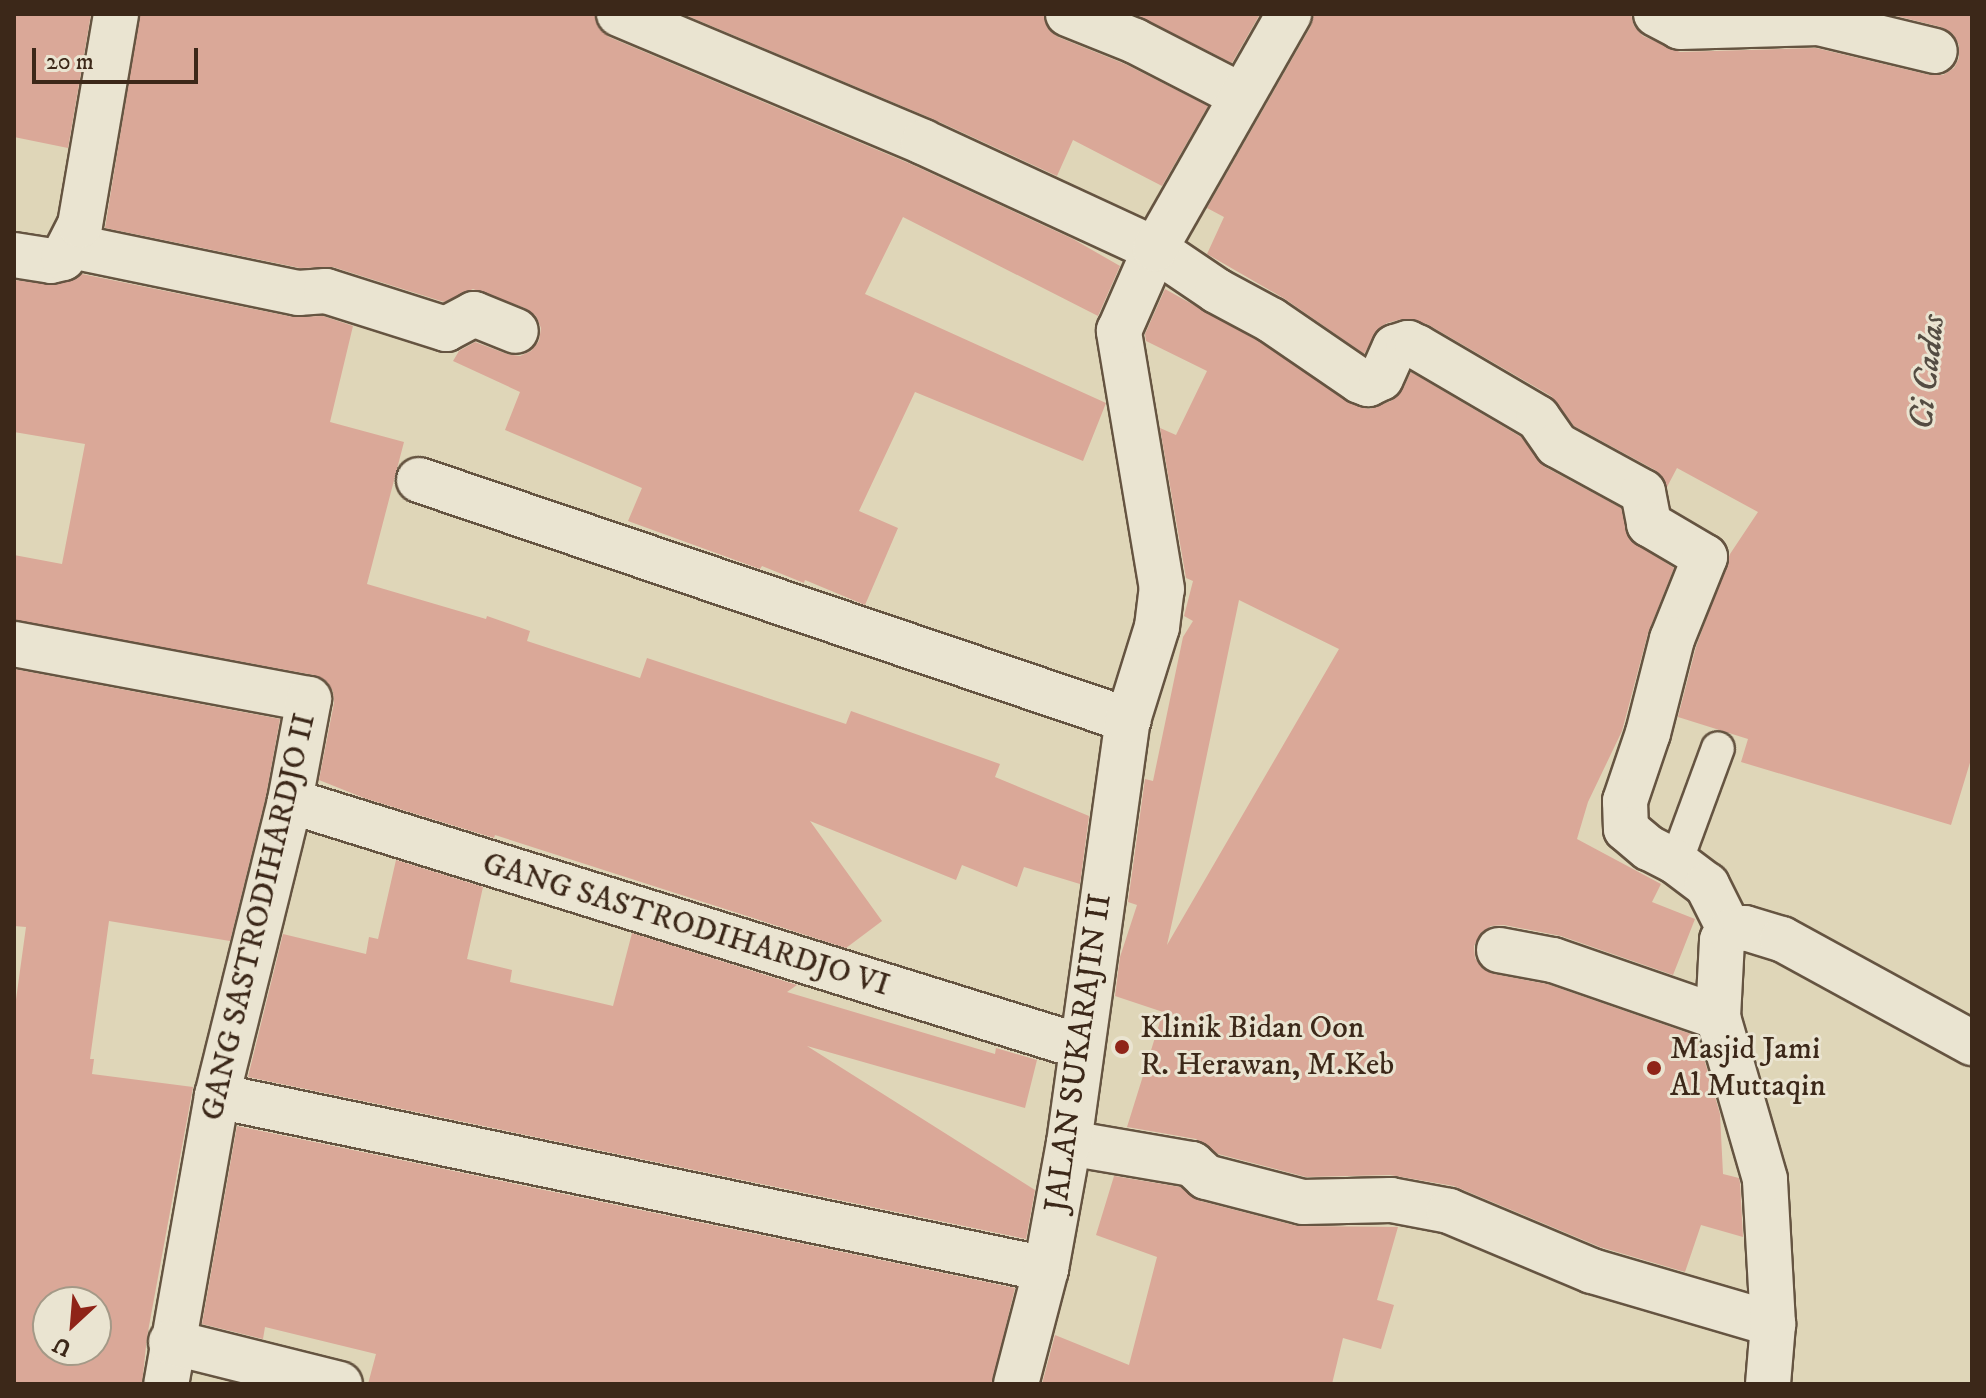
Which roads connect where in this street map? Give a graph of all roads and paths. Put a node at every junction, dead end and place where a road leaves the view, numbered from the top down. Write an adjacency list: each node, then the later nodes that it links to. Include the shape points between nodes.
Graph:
1 (116, 14): 8 (street, via 80,225)
2 (619, 14): 9 (street, via 923,142)
3 (1068, 14): 7 (street, via 1135,41)
4 (1289, 14): 7 (street, JALAN SUKARAJIN II)
5 (1656, 14): 6 (street, via 1680,27 1819,23)
6 (1935, 51)
7 (1242, 96): 9 (street, JALAN SUKARAJIN II)
8 (71, 246): 10 (street, via 63,258 51,261); 11 (street, via 298,293 326,291 446,329 474,314)
9 (1155, 249): 14 (street, JALAN SUKARAJIN II, via 1119,331 1162,589 1157,627); 17 (street, via 1368,384 1381,378 1395,347 1417,347 1538,418 1557,445 1643,492 1649,524 1705,557 1672,639 1625,801 1626,829)
10 (14, 255)
11 (516, 331)
12 (419, 480): 14 (street)
13 (14, 644): 16 (street, GANG SASTRODIHARDJO II, via 309,699)
14 (1128, 720): 22 (street, JALAN SUKARAJIN II)
15 (1718, 748): 17 (lane)
16 (290, 801): 22 (street, GANG SASTRODIHARDJO VI); 23 (street, GANG SASTRODIHARDJO II)
17 (1676, 862): 18 (street, via 1707,885)
18 (1730, 931): 20 (street, via 1722,940); 21 (street, via 1745,928 1782,939)
19 (1499, 950): 20 (street, via 1553,960)
20 (1718, 1017): 26 (street, via 1765,1179)
21 (1972, 1043)
22 (1082, 1047): 24 (street, JALAN SUKARAJIN II)
23 (217, 1096): 25 (street); 27 (street, GANG SASTRODIHARDJO II)
24 (1069, 1143): 25 (street, JALAN SUKARAJIN II); 26 (street, via 1192,1164 1206,1177 1303,1202 1391,1200 1449,1211 1592,1271)
25 (1046, 1269): 29 (street, JALAN SUKARAJIN II)
26 (1773, 1324): 30 (street)
27 (168, 1363): 28 (street)
28 (340, 1384)
29 (1016, 1384)
30 (1768, 1384)

